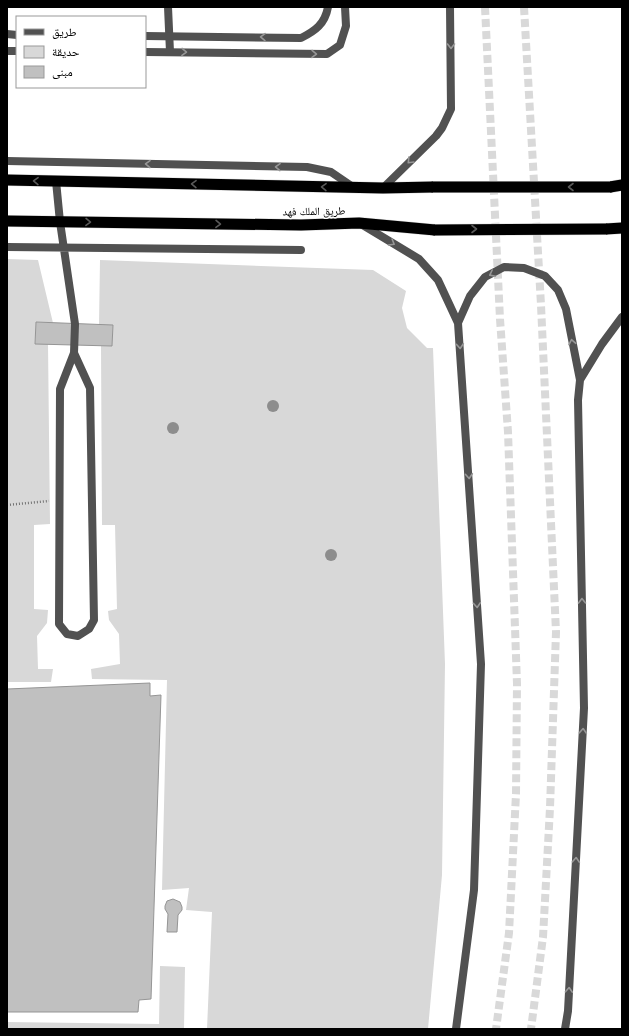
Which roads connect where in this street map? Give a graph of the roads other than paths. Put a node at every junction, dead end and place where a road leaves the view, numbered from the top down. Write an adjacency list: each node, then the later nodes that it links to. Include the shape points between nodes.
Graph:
1 (168, 7): 6 (street)
2 (328, 7): 6 (street, one-way to 6, via 322,23 301,38)
3 (345, 7): 8 (street, one-way to 3, via 327,54 340,45 346,26)
4 (450, 7): 14 (street, one-way to 14, via 451,109 436,136)
5 (146, 36): 6 (street)
6 (169, 36): 8 (street)
7 (146, 52): 8 (street)
8 (170, 52)
9 (7, 161): 13 (street, one-way to 9, via 331,172 307,167)
10 (7, 180): 11 (highway, طريق الملك فهد, one-way to 10)
11 (56, 181): 13 (highway, طريق الملك فهد, one-way to 11); 16 (street)
12 (622, 185): 14 (highway, طريق الملك فهد, one-way to 14, bridge)
13 (354, 188): 14 (highway, طريق الملك فهد)
14 (383, 188)
15 (7, 221): 16 (highway, طريق الملك فهد)
16 (60, 222): 17 (highway, طريق الملك فهد, one-way to 17, via 301,225); 20 (street)
17 (359, 223): 18 (highway, طريق الملك فهد, one-way to 18, bridge, via 434,230); 23 (street, one-way to 23, via 419,259 438,280)
18 (622, 228)
19 (7, 247): 20 (street)
20 (64, 248): 21 (street); 24 (street, via 75,324)
21 (301, 250)
22 (622, 317): 25 (street)
23 (458, 323): 25 (street, one-way to 23, via 566,309 558,290 545,276 524,268 504,267 485,277 470,296); 26 (street, one-way to 26, via 481,664 474,890)
24 (74, 353): 24 (street, via 60,388 59,624 67,634 78,636 88,629 94,620 90,388)
25 (580, 380): 27 (street, one-way to 25, via 584,708 578,400)
26 (456, 1029)
27 (565, 1029)

